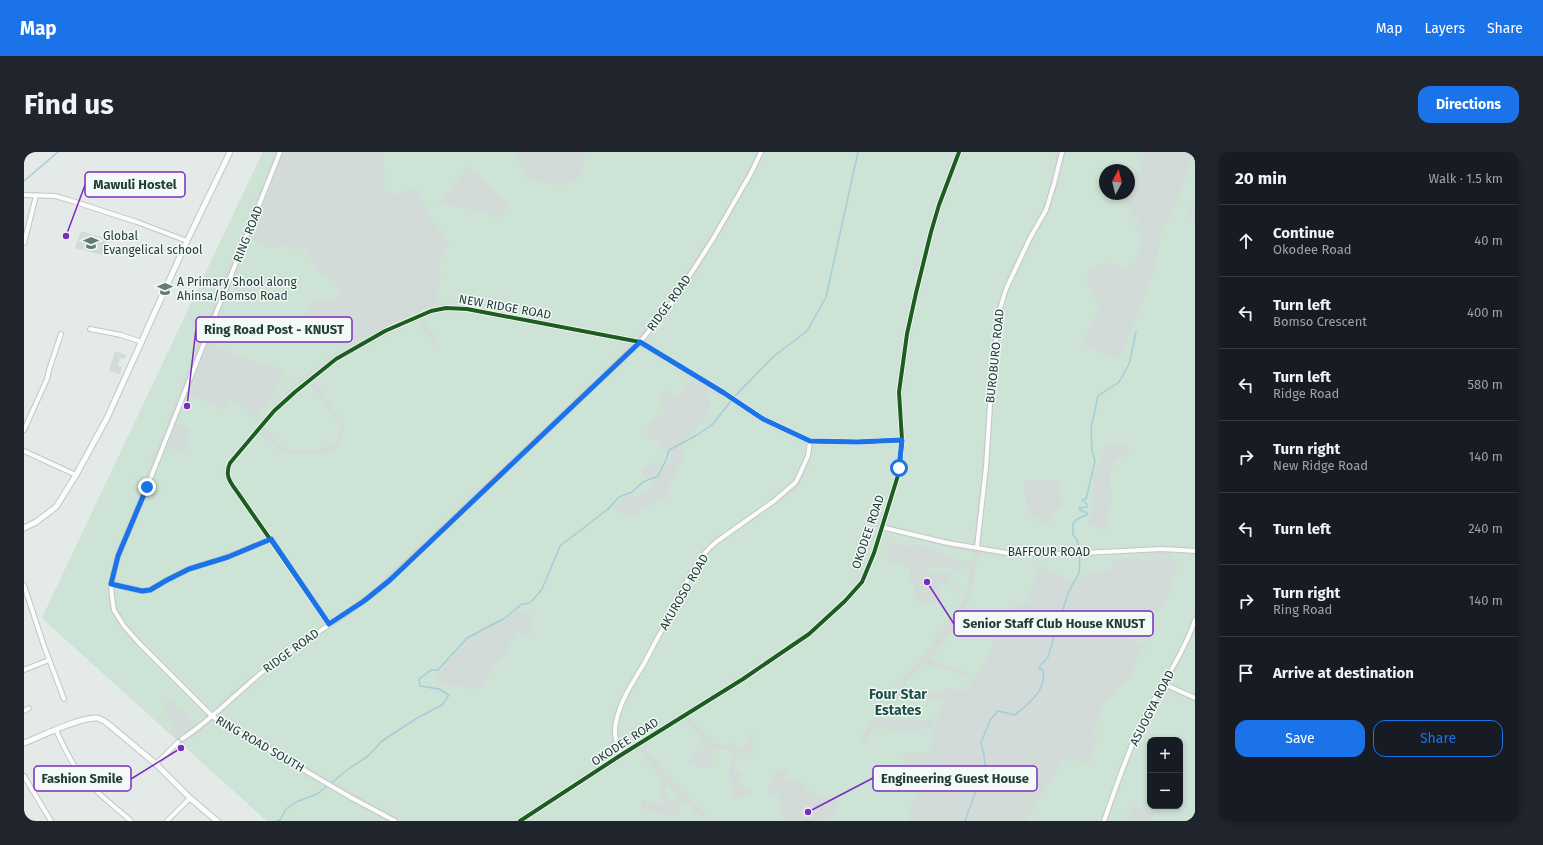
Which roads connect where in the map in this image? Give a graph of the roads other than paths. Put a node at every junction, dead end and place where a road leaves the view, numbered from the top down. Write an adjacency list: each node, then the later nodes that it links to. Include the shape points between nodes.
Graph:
1 (230, 152): 8 (street)
2 (280, 152): 24 (street, RING ROAD, via 118,556)
3 (760, 152): 13 (street, RIDGE ROAD, via 713,239 672,304)
4 (959, 152): 15 (street, OKODEE ROAD, via 936,217 907,334 899,392)
5 (1062, 152): 22 (street, BUROBURO ROAD, via 1046,210 1030,238 998,312)
6 (24, 195): 7 (street)
7 (36, 196): 8 (street, via 55,196 69,200 131,219); 9 (street)
8 (187, 241): 12 (street)
9 (24, 243)
10 (90, 329): 12 (street, via 121,334)
11 (61, 334): 14 (street, via 47,380)
12 (142, 342): 18 (street, via 107,418)
13 (640, 342): 16 (street, via 763,419); 21 (street, NEW RIDGE ROAD, via 457,308 431,311 385,331 336,359 295,392 274,411 230,463 228,476); 27 (street, RIDGE ROAD, via 390,580)
14 (24, 430)
15 (902, 440): 16 (street); 19 (street, OKODEE ROAD, via 899,472)
16 (810, 441): 38 (street, AKUROSO ROAD, via 808,456 796,482 711,546 699,561 618,711 615,736)
17 (24, 450): 18 (street)
18 (76, 475): 20 (street, via 56,507)
19 (881, 527): 22 (street, BAFFOUR ROAD); 38 (street, OKODEE ROAD, via 862,582 815,630 720,694)
20 (24, 528)
21 (271, 539): 24 (street, via 228,557 189,569 150,590 142,591); 27 (street, NEW RIDGE ROAD)
22 (977, 548): 23 (street, BAFFOUR ROAD, via 1031,554 1136,549)
23 (1195, 551)
24 (111, 584): 35 (street, RING ROAD SOUTH, via 114,610 124,626)
25 (24, 585): 28 (street)
26 (1195, 620): 30 (street, ASUOGYA ROAD, via 1189,638)
27 (329, 624): 35 (street, RIDGE ROAD, via 252,680)
28 (49, 660): 29 (street); 32 (street)
29 (24, 670)
30 (1164, 684): 31 (street); 48 (street, ASUOGYA ROAD, via 1144,718)
31 (1195, 698)
32 (64, 699)
33 (29, 708): 34 (street)
34 (24, 711)
35 (213, 717): 39 (street, RIDGE ROAD, via 180,741); 46 (street, RING ROAD SOUTH)
36 (56, 730): 37 (street); 39 (street, via 83,720 100,719); 43 (street, via 69,758 81,774)
37 (24, 743)
38 (621, 755): 47 (street, OKODEE ROAD)
39 (156, 764): 41 (street)
40 (24, 776): 42 (street)
41 (190, 798): 44 (street); 45 (street)
42 (51, 821)
43 (131, 821)
44 (167, 821)
45 (217, 821)
46 (395, 821)
47 (520, 821)
48 (1104, 821)

